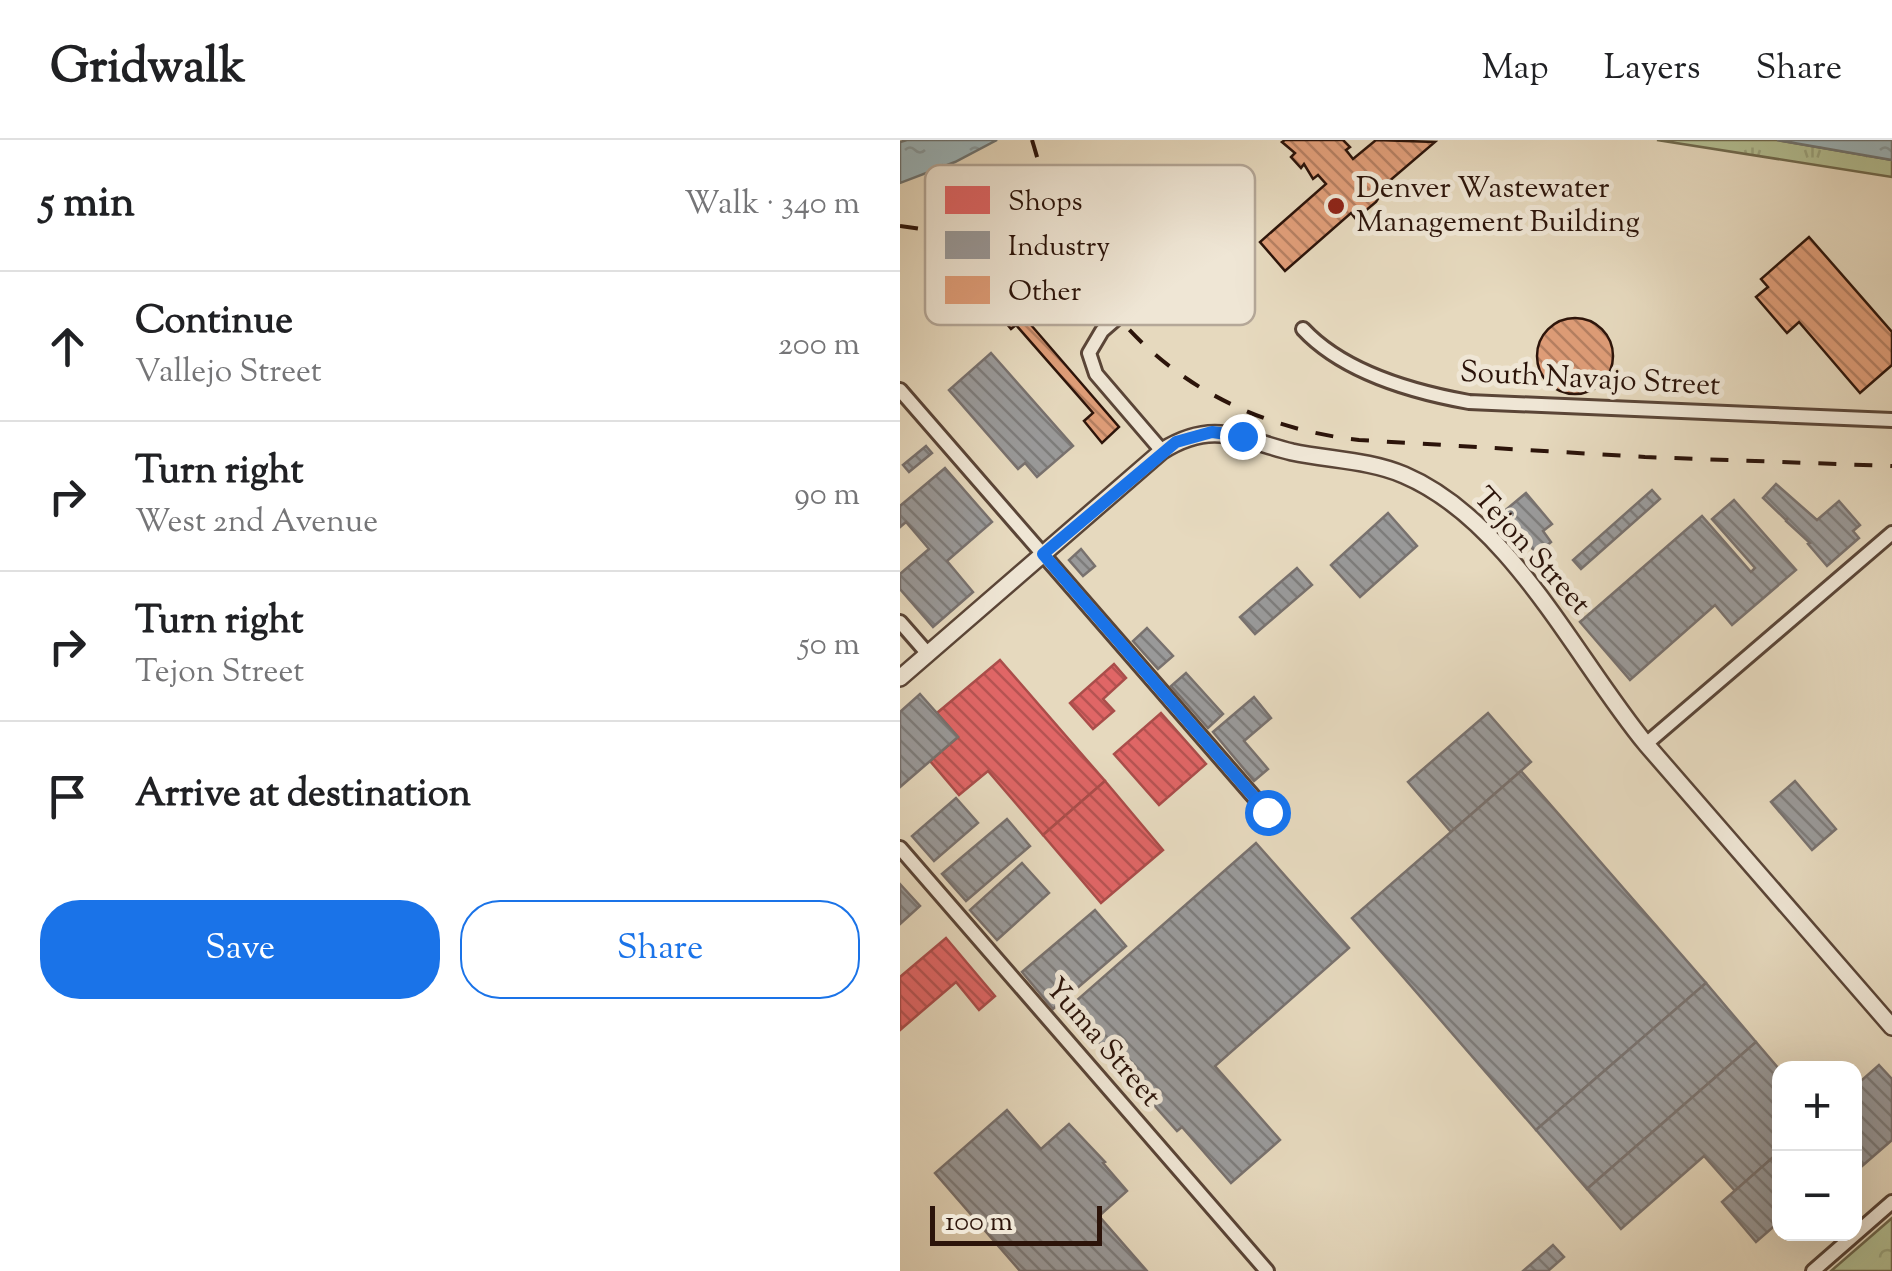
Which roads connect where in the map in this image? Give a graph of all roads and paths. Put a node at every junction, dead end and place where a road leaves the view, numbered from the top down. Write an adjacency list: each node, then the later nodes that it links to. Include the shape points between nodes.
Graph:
1 (1109, 325): 5 (street, via 1089,353 1096,374)
2 (1303, 329): 4 (street, South Navajo Street, via 1361,368 1469,402)
3 (900, 390): 7 (street)
4 (1892, 420)
5 (1162, 451): 7 (street); 11 (street, Tejon Street, via 1189,437 1224,433 1381,467 1432,489 1478,526 1541,597)
6 (1892, 533): 11 (street)
7 (1043, 554): 9 (street); 12 (street)
8 (900, 622): 9 (street)
9 (928, 654): 10 (street)
10 (900, 678)
11 (1646, 744): 14 (street, Tejon Street)
12 (1267, 812)
13 (900, 848): 16 (street, Yuma Street)
14 (1892, 1027)
15 (1892, 1202): 17 (street)
16 (1267, 1271)
17 (1813, 1271)

